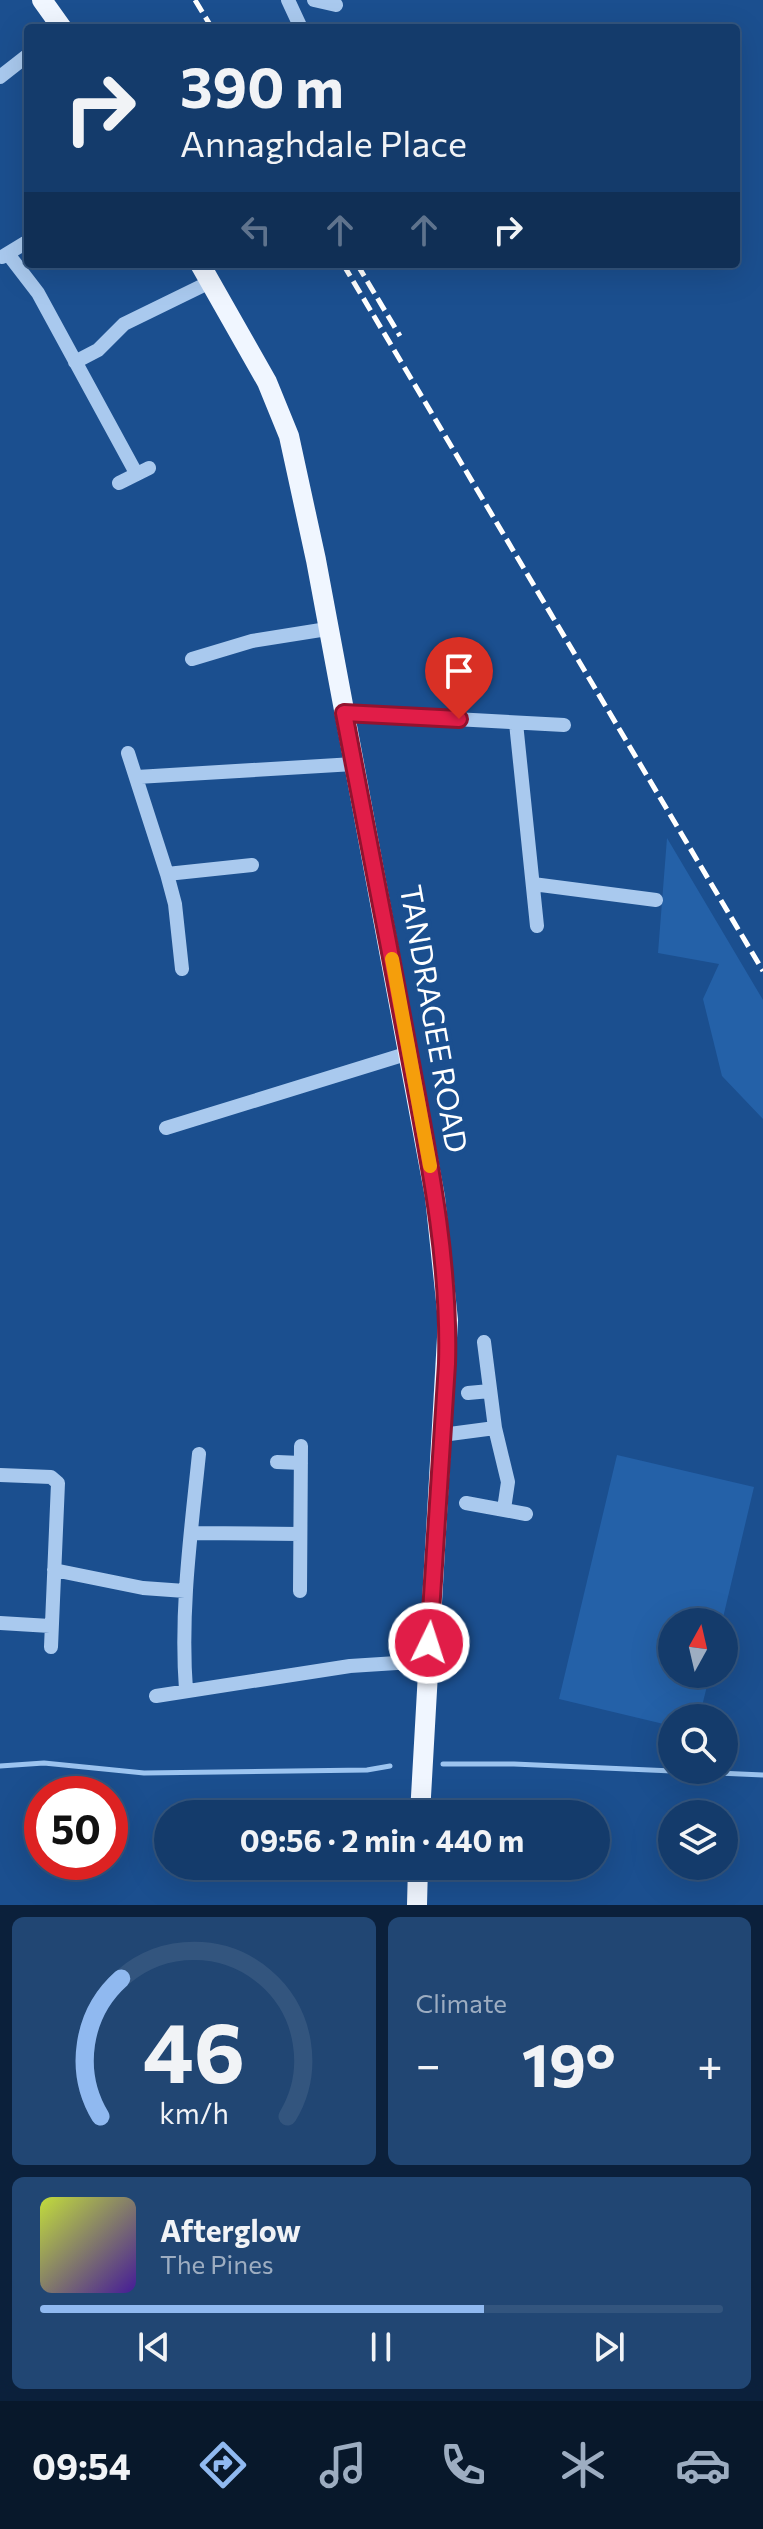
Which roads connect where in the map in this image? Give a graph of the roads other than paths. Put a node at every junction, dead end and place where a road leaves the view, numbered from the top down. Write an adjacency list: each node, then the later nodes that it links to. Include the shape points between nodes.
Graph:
1 (42, 0): 5 (main road)
2 (288, 0): 6 (street)
3 (314, 0): 4 (street)
4 (336, 5)
5 (59, 24)
6 (299, 24)
7 (24, 58): 8 (street)
8 (0, 77)
9 (24, 244): 10 (street)
10 (4, 256): 12 (street, via 38,293)
11 (205, 273): 12 (street); 14 (main road, TANDRAGEE ROAD, via 267,382 289,436)
12 (75, 362): 13 (street, via 142,471)
13 (119, 483)
14 (327, 629): 15 (street, via 252,641); 16 (main road, TANDRAGEE ROAD)
15 (192, 659)
16 (344, 713): 17 (street); 20 (main road, TANDRAGEE ROAD)
17 (516, 723): 18 (street); 24 (street)
18 (564, 725)
19 (128, 753): 21 (street)
20 (354, 764): 21 (street); 28 (main road, TANDRAGEE ROAD)
21 (137, 777): 23 (street)
22 (252, 865): 23 (street)
23 (167, 874): 27 (street)
24 (533, 884): 25 (street); 26 (street)
25 (656, 900)
26 (537, 926)
27 (182, 969)
28 (409, 1053): 29 (street); 34 (main road, TANDRAGEE ROAD, via 446,1280)
29 (166, 1128)
30 (484, 1342): 31 (street)
31 (490, 1391): 32 (street); 33 (street)
32 (468, 1393)
33 (495, 1428): 34 (street); 41 (street, via 508,1482)
34 (442, 1435): 51 (main road, TANDRAGEE ROAD)
35 (301, 1446): 38 (street)
36 (199, 1454): 43 (street)
37 (277, 1462): 38 (street)
38 (301, 1463): 44 (street)
39 (0, 1475): 45 (street, via 51,1477 58,1483)
40 (466, 1503): 41 (street)
41 (504, 1509): 42 (street)
42 (526, 1514)
43 (191, 1533): 44 (street); 46 (street)
44 (300, 1534): 47 (street)
45 (54, 1570): 46 (street); 49 (street)
46 (185, 1591): 52 (street)
47 (300, 1591)
48 (0, 1623): 49 (street)
49 (50, 1626): 50 (street)
50 (51, 1647)
51 (428, 1661): 52 (street, via 350,1666); 54 (main road, TANDRAGEE ROAD)
52 (186, 1690): 53 (street)
53 (156, 1696)
54 (421, 1800)
55 (418, 1880): 56 (main road)
56 (417, 1905)

